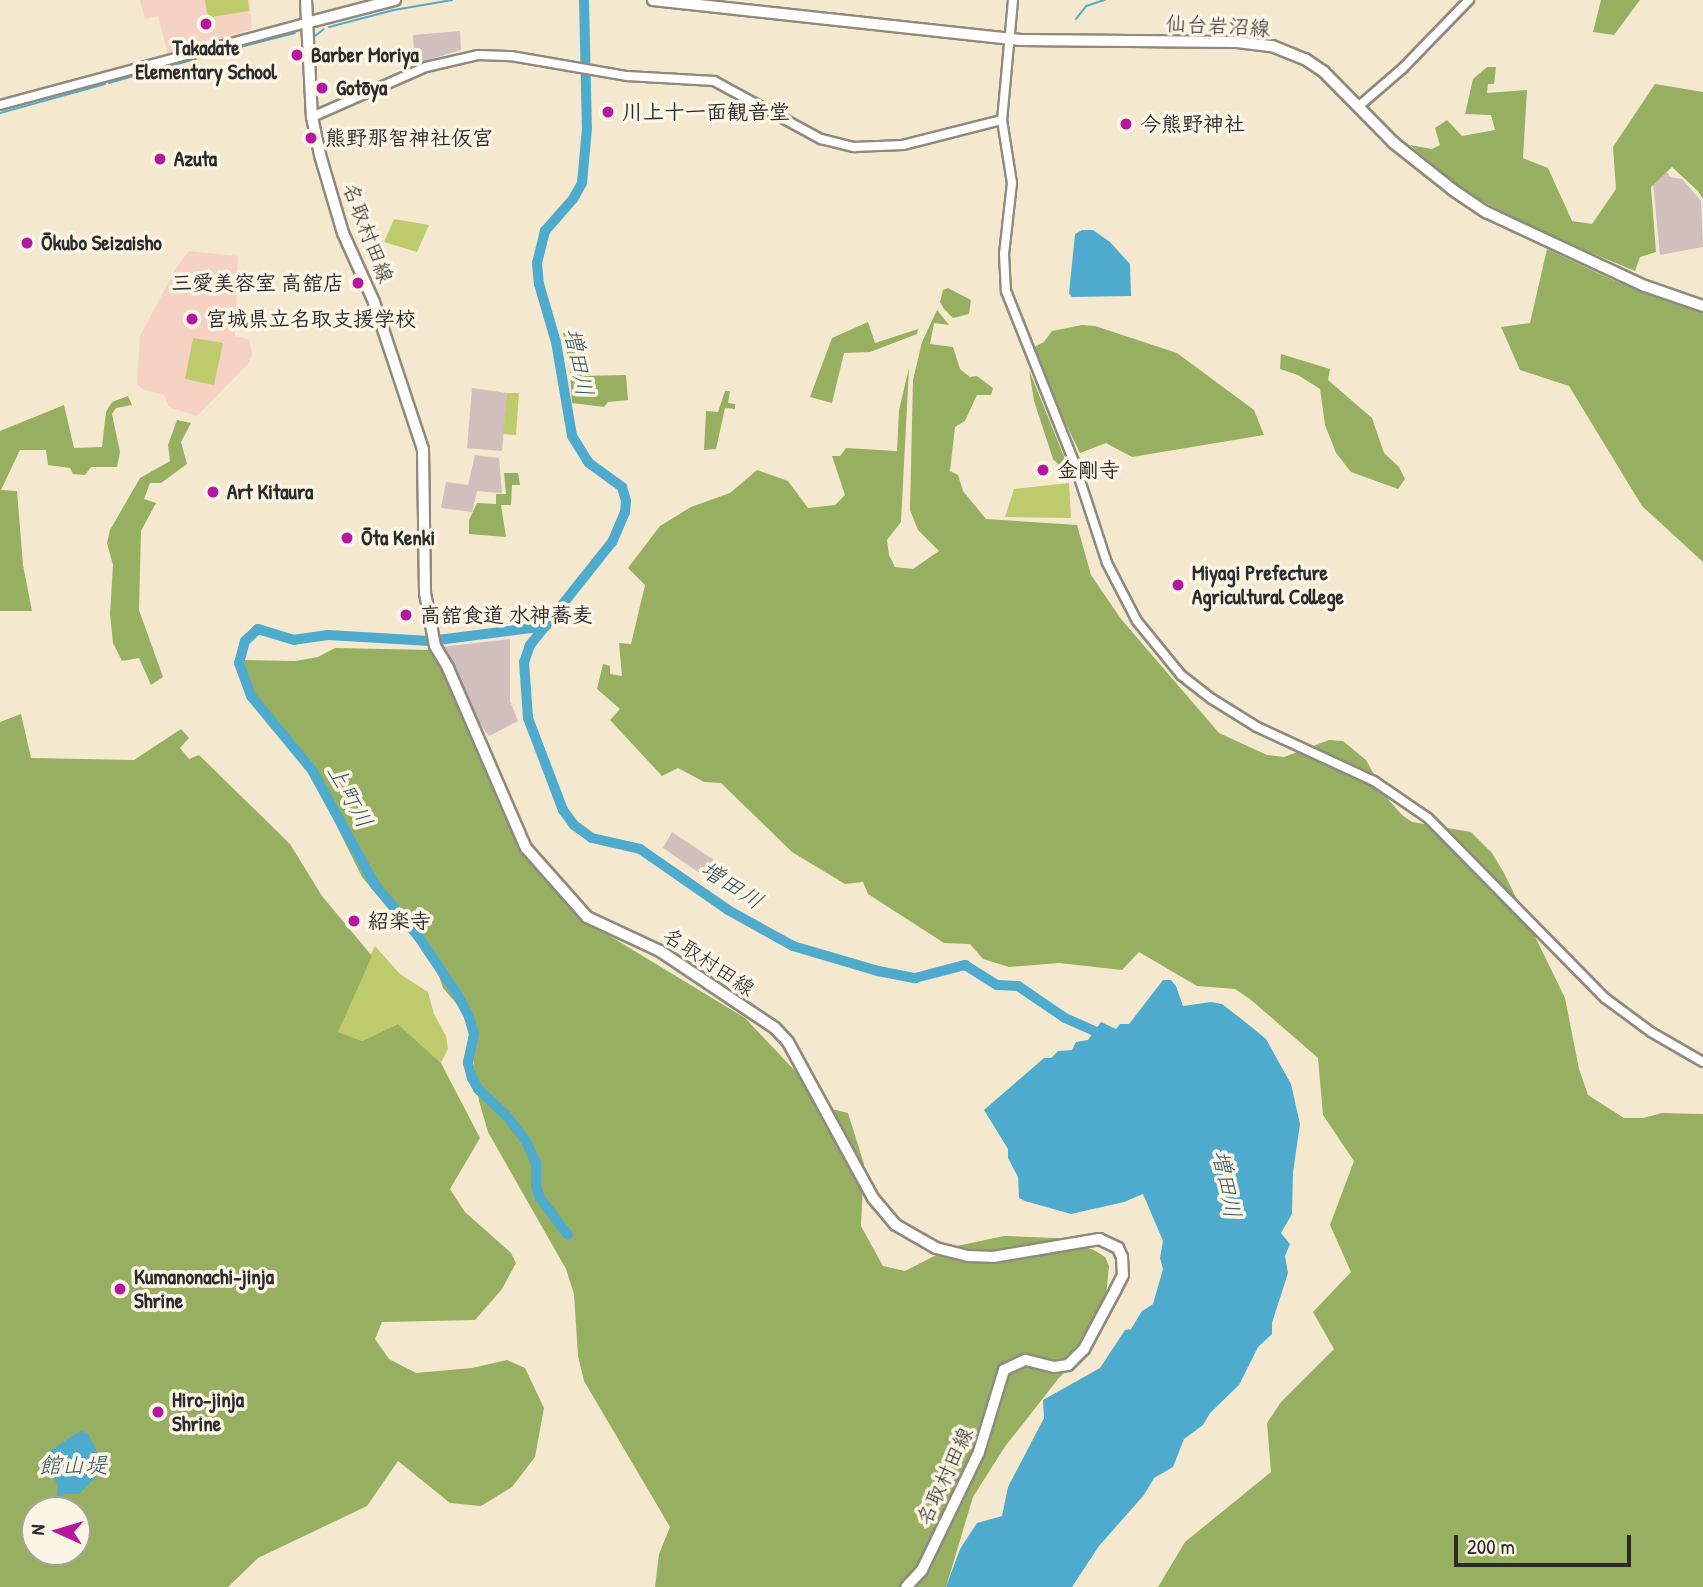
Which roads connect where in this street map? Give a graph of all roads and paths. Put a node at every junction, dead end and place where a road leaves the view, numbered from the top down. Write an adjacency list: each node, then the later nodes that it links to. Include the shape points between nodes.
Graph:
1 (306, 0): 6 (main road)
2 (395, 0): 6 (main road)
3 (653, 0): 7 (main road, 仙台岩沼線)
4 (1013, 0): 7 (street)
5 (1469, 0): 9 (street)
6 (306, 23): 8 (street); 10 (main road, 名取村田線)
7 (1009, 39): 9 (main road, 仙台岩沼線, via 1272,46 1312,63); 11 (street)
8 (0, 105)
9 (1359, 106): 12 (main road, 仙台岩沼線, via 1415,161 1496,218 1645,286)
10 (312, 117): 11 (street, via 426,67 464,57 511,56 594,71 714,81 821,139 854,146 903,145); 14 (main road, 名取村田線, via 333,204 373,302 423,449 425,593 433,639 526,848 587,917 660,951 775,1028 788,1042 873,1198 896,1225 936,1248 968,1256 993,1257 1099,1239 1118,1248 1123,1275 1084,1349 1068,1365 1054,1367 1025,1360 1004,1370 979,1452 922,1570)
11 (1002, 120): 13 (street, via 1012,183 1004,254 1008,302 1074,462 1107,563 1147,636 1181,675 1234,714 1374,781 1414,807 1448,835 1605,998)
12 (1703, 306)
13 (1703, 1062)
14 (906, 1587)

